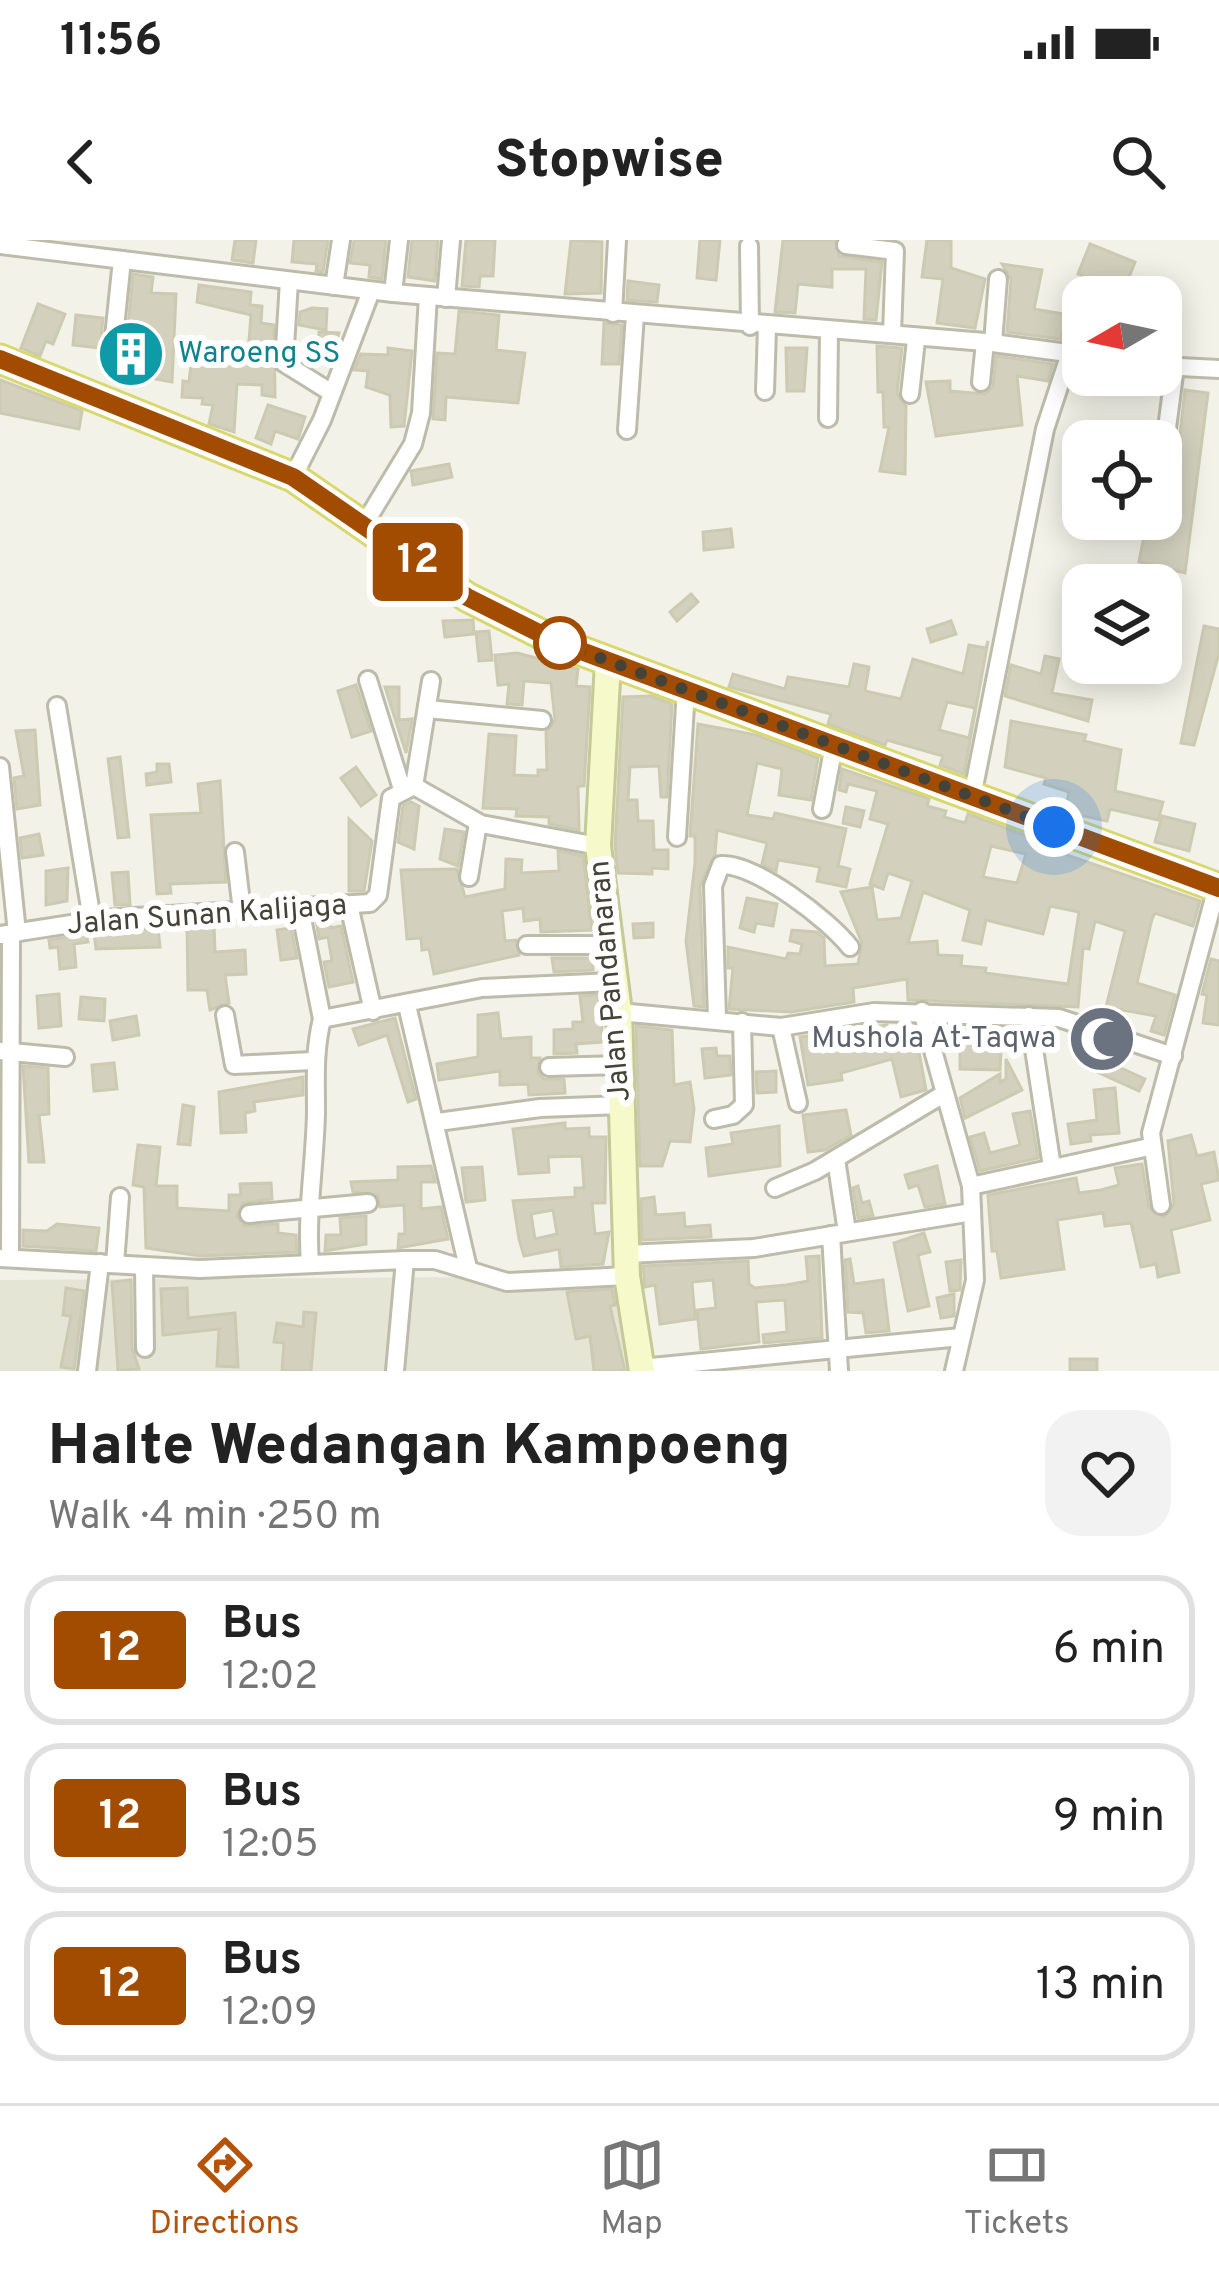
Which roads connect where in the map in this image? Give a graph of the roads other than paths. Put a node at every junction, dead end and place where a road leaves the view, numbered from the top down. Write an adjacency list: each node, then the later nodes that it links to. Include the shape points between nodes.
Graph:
1 (341, 240): 11 (street)
2 (399, 240): 13 (street)
3 (451, 240): 14 (street)
4 (617, 240): 15 (street)
5 (0, 245): 8 (street)
6 (845, 245): 19 (street, via 895,251)
7 (749, 246): 17 (street)
8 (122, 260): 10 (street); 23 (street)
9 (998, 279): 21 (street)
10 (289, 281): 11 (street); 30 (street, via 284,363)
11 (334, 286): 12 (street)
12 (371, 291): 13 (street); 30 (street)
13 (393, 293): 14 (street)
14 (437, 297): 15 (street); 35 (street, via 413,444)
15 (613, 314): 16 (street)
16 (634, 315): 17 (street); 33 (street)
17 (758, 327): 18 (street); 28 (street)
18 (830, 331): 19 (street); 32 (street)
19 (892, 334): 20 (street)
20 (916, 340): 21 (street); 31 (street)
21 (989, 342): 22 (street); 27 (street)
22 (1062, 352)
23 (112, 356)
24 (0, 359): 34 (main road)
25 (1182, 367): 26 (street)
26 (1219, 369)
27 (981, 382)
28 (765, 391)
29 (1062, 391): 46 (street, via 1045,430)
30 (332, 393): 34 (street)
31 (910, 394)
32 (828, 418)
33 (627, 430)
34 (293, 477): 35 (main road)
35 (365, 523): 36 (main road, via 467,597)
36 (608, 662): 39 (main road); 52 (main road, Jalan Pandanaran)
37 (368, 680): 45 (street)
38 (430, 681): 41 (street)
39 (686, 689): 43 (main road); 50 (street)
40 (56, 706): 59 (street)
41 (428, 709): 42 (street); 45 (street)
42 (542, 720)
43 (835, 745): 46 (main road); 48 (street)
44 (0, 767): 47 (street)
45 (408, 787): 49 (street); 56 (street, Jalan Sunan Kalijaga, via 388,811 378,895)
46 (972, 797): 55 (main road)
47 (2, 809): 60 (street)
48 (822, 809)
49 (478, 823): 52 (street); 54 (street)
50 (677, 837)
51 (70, 838): 59 (street)
52 (598, 846): 62 (main road, Jalan Pandanaran)
53 (235, 852): 58 (street)
54 (469, 877)
55 (1218, 887): 76 (street)
56 (349, 905): 57 (street, Jalan Sunan Kalijaga); 66 (street)
57 (300, 908): 58 (street, Jalan Sunan Kalijaga); 71 (street)
58 (242, 911): 59 (street, Jalan Sunan Kalijaga)
59 (87, 921): 60 (street, Jalan Sunan Kalijaga)
60 (9, 934): 75 (street)
61 (527, 945): 62 (street)
62 (608, 945): 64 (main road, Jalan Pandanaran)
63 (850, 946): 72 (street, via 832,924 742,868 721,865 713,886)
64 (614, 982): 65 (street, via 482,988); 68 (main road, Jalan Pandanaran)
65 (407, 1005): 66 (street); 85 (street)
66 (373, 1011): 71 (street)
67 (922, 1011): 70 (street); 74 (street); 81 (street)
68 (619, 1012): 72 (street); 79 (main road, Jalan Pandanaran)
69 (225, 1016): 78 (street, via 234,1065)
70 (1029, 1016): 76 (street, via 1059,1018); 88 (street)
71 (322, 1018): 78 (street)
72 (717, 1019): 73 (street)
73 (742, 1022): 74 (street); 84 (street, via 744,1106)
74 (781, 1027): 82 (street)
75 (5, 1052): 77 (street); 98 (street)
76 (1172, 1056): 86 (street)
77 (65, 1057)
78 (312, 1061): 94 (street)
79 (621, 1065): 80 (street); 83 (main road, Jalan Pandanaran)
80 (549, 1067)
81 (942, 1095): 87 (street); 89 (street)
82 (798, 1103)
83 (622, 1105): 85 (street); 102 (main road, Jalan Pandanaran)
84 (714, 1119)
85 (438, 1122): 104 (street)
86 (1149, 1147): 88 (street); 93 (street)
87 (836, 1159): 90 (street); 97 (street)
88 (1052, 1167): 89 (street)
89 (971, 1186): 95 (street)
90 (775, 1187)
91 (120, 1197): 100 (street)
92 (368, 1203): 94 (street)
93 (1161, 1205)
94 (307, 1212): 96 (street); 101 (street)
95 (972, 1213): 97 (street); 105 (street, via 976,1280)
96 (249, 1214)
97 (839, 1234): 102 (street); 107 (street)
98 (5, 1258): 100 (street)
99 (405, 1260): 101 (street); 104 (street); 110 (street)
100 (108, 1263): 103 (street); 109 (street)
101 (310, 1264): 103 (street)
102 (627, 1265): 104 (street, via 507,1282); 108 (main road, Jalan Pandanaran)
103 (144, 1266): 106 (street)
104 (468, 1268)
105 (961, 1337): 107 (street); 112 (street)
106 (145, 1348)
107 (835, 1352): 108 (street); 111 (street)
108 (642, 1370)
109 (88, 1371)
110 (395, 1371)
111 (839, 1371)
112 (954, 1371)

